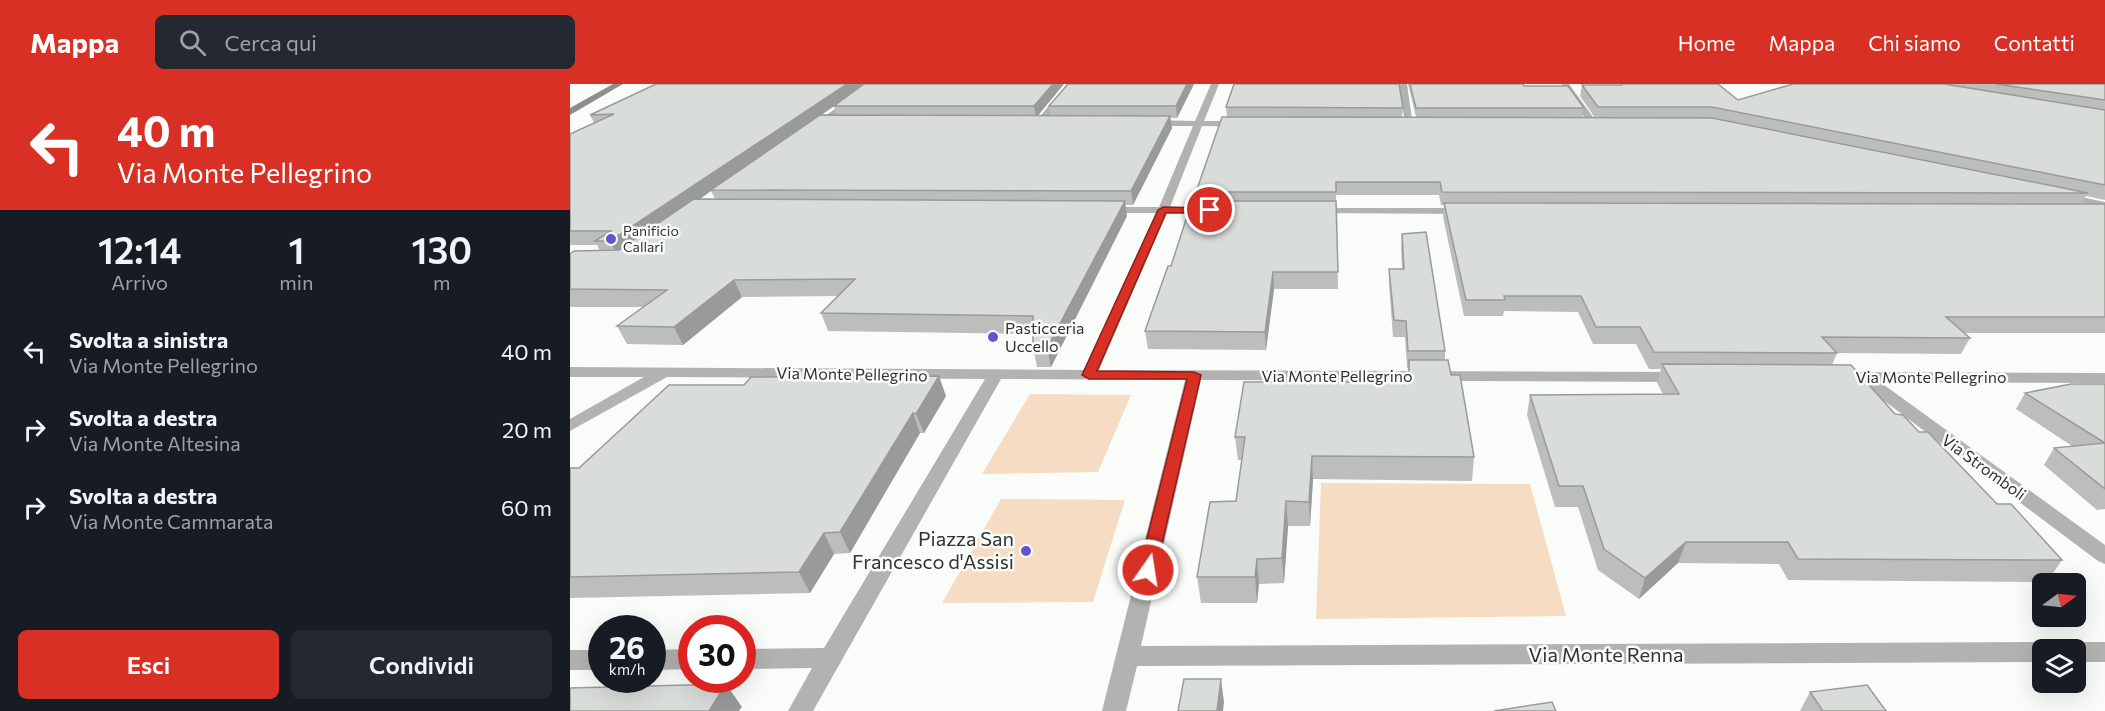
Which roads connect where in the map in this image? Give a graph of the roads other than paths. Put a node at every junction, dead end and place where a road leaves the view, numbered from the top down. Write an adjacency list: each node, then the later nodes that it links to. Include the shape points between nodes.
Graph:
1 (619, 84): 7 (main road)
2 (875, 84): 8 (street)
3 (1071, 84): 11 (street)
4 (1215, 84): 14 (street)
5 (1403, 84): 17 (street)
6 (1565, 84): 20 (street)
7 (570, 112)
8 (822, 122): 9 (street); 22 (street)
9 (838, 122)
10 (1028, 122): 11 (street)
11 (1040, 122): 12 (street)
12 (1051, 123)
13 (1141, 123): 14 (street)
14 (1197, 124): 15 (street); 26 (street)
15 (1256, 124)
16 (1398, 124): 17 (street)
17 (1410, 124): 18 (street)
18 (1422, 124)
19 (1582, 124): 20 (street)
20 (1593, 124): 21 (street)
21 (1605, 124)
22 (803, 135)
23 (2047, 193): 24 (street)
24 (2105, 205)
25 (1091, 210): 26 (street)
26 (1163, 210): 27 (street); 35 (street)
27 (1222, 210)
28 (1305, 211): 29 (street)
29 (1472, 211)
30 (2105, 211): 31 (street)
31 (2078, 213)
32 (570, 372): 33 (street, Via Monte Pellegrino)
33 (664, 372): 34 (street, Via Monte Pellegrino); 41 (street)
34 (995, 375): 35 (street, Via Monte Pellegrino); 47 (street)
35 (1089, 375): 36 (street, Via Monte Pellegrino)
36 (1194, 375): 37 (street, Via Monte Pellegrino); 46 (street)
37 (1698, 377)
38 (1828, 377): 39 (street, Via Monte Pellegrino)
39 (1863, 377): 40 (street, Via Monte Pellegrino); 42 (street, Via Stromboli)
40 (2105, 378)
41 (570, 426)
42 (2105, 556)
43 (2032, 652): 46 (street, Via Monte Renna)
44 (2086, 652): 45 (street)
45 (2105, 652)
46 (1127, 656): 52 (street)
47 (831, 658): 48 (street); 51 (street)
48 (756, 659)
49 (570, 660): 50 (street)
50 (588, 660)
51 (800, 711)
52 (1114, 711)

